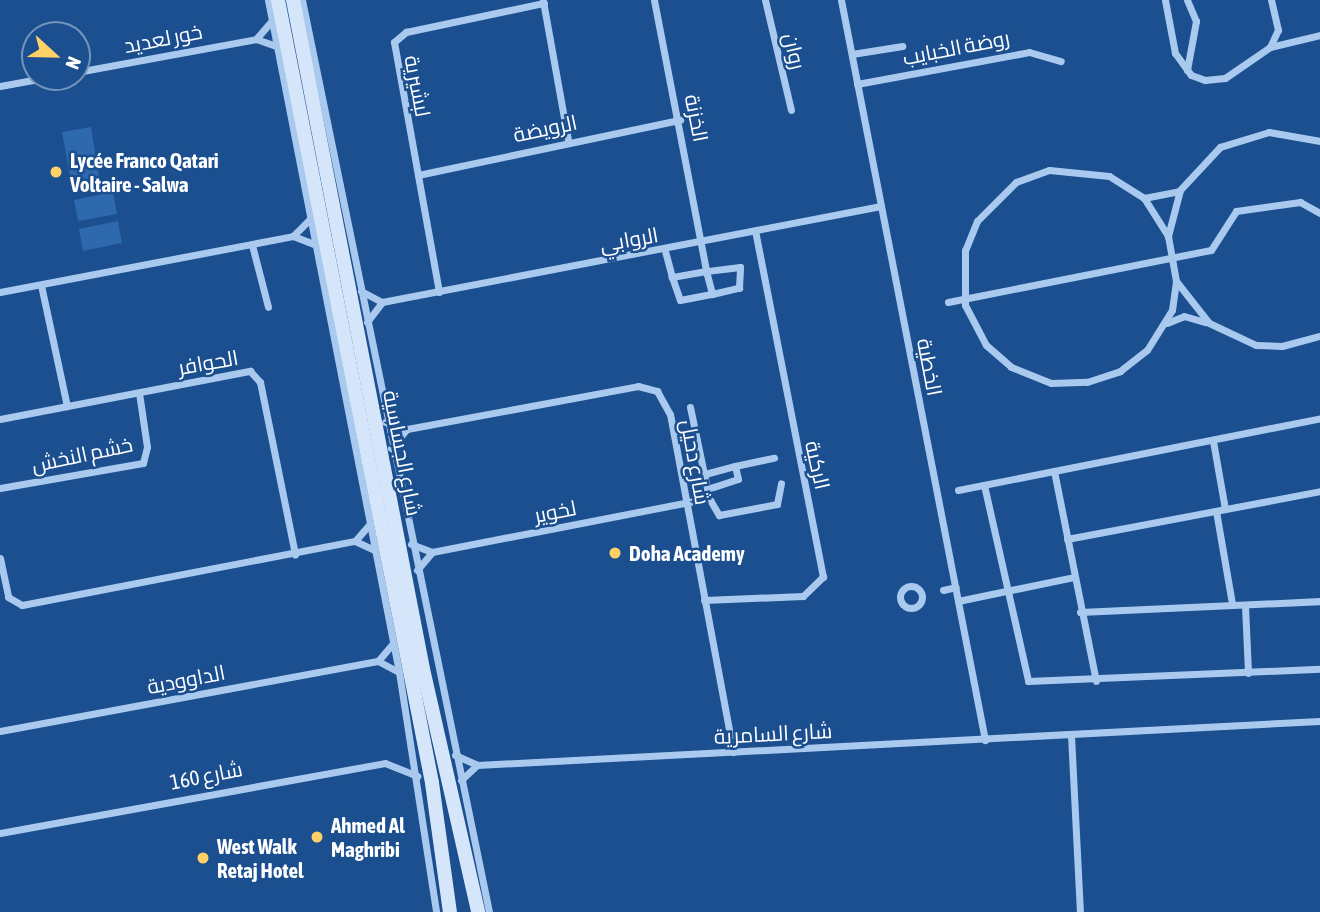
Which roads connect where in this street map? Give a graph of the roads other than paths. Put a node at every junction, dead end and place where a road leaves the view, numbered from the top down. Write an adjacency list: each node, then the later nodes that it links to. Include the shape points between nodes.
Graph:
1 (268, 0): 12 (street, شارع الجساسية)
2 (278, 0): 24 (street, شارع الجساسية)
3 (293, 0): 46 (street, شارع الجساسية)
4 (302, 0): 49 (street, شارع الجساسية)
5 (654, 0): 29 (street, الخزنة)
6 (765, 0): 28 (street, روان)
7 (841, 0): 20 (street, الخطية)
8 (1165, 0): 23 (street, via 1165,28)
9 (1187, 0): 23 (street, via 1196,21)
10 (1272, 0): 13 (street)
11 (543, 2): 30 (street); 32 (street, لبشيرية, via 406,32 394,41)
12 (271, 22): 15 (street); 17 (street, شارع الجساسية)
13 (1278, 30): 16 (street); 19 (street)
14 (1320, 35): 16 (street)
15 (256, 39): 17 (street, خور لعديد); 22 (street, خور لعديد)
16 (1291, 40): 19 (street)
17 (276, 46): 24 (street, شارع الجساسية)
18 (902, 46): 20 (street)
19 (1270, 47): 23 (street, via 1225,78 1205,80)
20 (852, 54): 26 (street, الخطية)
21 (1061, 61): 26 (street, روضة الخبايب, via 1029,52)
22 (91, 69)
23 (1187, 70)
24 (288, 79): 37 (street, شارع الجساسية); 48 (street, شارع الجساسية)
25 (21, 82): 27 (street)
26 (857, 84): 35 (street, الخطية)
27 (0, 86)
28 (791, 110)
29 (680, 120): 30 (street, الرويضة); 41 (street, الخزنة)
30 (568, 140): 32 (street, الرويضة)
31 (1320, 141): 33 (street, via 1295,133 1243,136 1200,163)
32 (418, 175): 55 (street, لبشيرية)
33 (1180, 190): 34 (street); 40 (street)
34 (1144, 198): 40 (street); 57 (street, via 1109,176 1083,169 1049,170 1016,182 977,220 965,250)
35 (881, 206): 38 (street, الروابي); 103 (street, الخطية)
36 (1320, 213): 45 (street, via 1300,202 1236,211 1211,250)
37 (310, 219): 39 (street); 42 (street, شارع الجساسية)
38 (756, 234): 41 (street, الروابي); 108 (street, الركية, via 823,577 803,596)
39 (293, 236): 42 (street); 43 (street)
40 (1168, 236): 45 (street)
41 (703, 243): 44 (street, الروابي); 47 (street, الخزنة)
42 (314, 244): 48 (street, شارع الجساسية)
43 (252, 245): 52 (street); 60 (street)
44 (665, 251): 50 (street); 55 (street, الروابي)
45 (1171, 259): 51 (street); 57 (street)
46 (345, 264): 49 (street); 65 (street, شارع الجساسية)
47 (706, 271): 50 (street); 56 (street, الخزنة); 56 (street, via 740,267 739,288)
48 (326, 272): 84 (street, شارع الجساسية); 88 (street, شارع الجساسية)
49 (358, 275): 53 (street, شارع الجساسية)
50 (672, 277): 56 (street, via 677,299)
51 (1176, 281): 61 (street); 62 (street)
52 (41, 285): 54 (street); 67 (street)
53 (361, 291): 58 (street); 63 (street, شارع الجساسية)
54 (0, 292)
55 (439, 292): 58 (street, الروابي)
56 (712, 294)
57 (965, 298): 59 (street); 61 (street, via 986,345 1011,367 1051,383 1087,382 1120,371)
58 (382, 302): 63 (street)
59 (948, 302)
60 (268, 307)
61 (1166, 323): 62 (street, via 1184,316)
62 (1209, 323): 64 (street, via 1256,345 1282,346)
63 (368, 328): 65 (street); 71 (street, شارع الجساسية)
64 (1320, 336)
65 (362, 353): 87 (street, شارع الجساسية)
66 (139, 393): 67 (street, الحوافر); 81 (street, خشم النخش, via 147,447 143,463); 98 (street, الحوافر, via 242,371 257,375)
67 (67, 406): 70 (street, الحوافر)
68 (690, 407): 78 (street)
69 (1320, 418): 73 (street)
70 (0, 419)
71 (385, 422): 72 (street, شارع دحيل); 74 (street, شارع الجساسية)
72 (407, 429): 74 (street); 89 (street, شارع دحيل, via 649,386 670,414)
73 (1213, 441): 77 (street); 90 (street)
74 (391, 448): 91 (street, شارع الجساسية)
75 (774, 458): 76 (street)
76 (735, 466): 78 (street); 82 (street, via 737,481)
77 (1054, 471): 80 (street); 93 (street)
78 (705, 474): 82 (street)
79 (781, 483): 86 (street, via 778,504 719,515)
80 (984, 485): 83 (street); 104 (street)
81 (0, 488)
82 (708, 489): 86 (street)
83 (958, 490)
84 (374, 491): 88 (street); 102 (street, شارع الجساسية)
85 (1320, 491): 90 (street)
86 (709, 498): 89 (street, لخوير)
87 (390, 499): 91 (street); 132 (street, شارع الجساسية)
88 (365, 504): 92 (street, شارع الجساسية)
89 (685, 504): 97 (street, لخوير); 108 (street, شارع دحيل)
90 (1221, 510): 93 (street); 111 (street)
91 (405, 514): 95 (street, شارع الجساسية)
92 (369, 523): 94 (street); 96 (street, شارع الجساسية)
93 (1067, 539): 101 (street)
94 (355, 541): 96 (street); 98 (street)
95 (411, 544): 97 (street); 100 (street, شارع الجساسية)
96 (374, 550): 102 (street, شارع الجساسية)
97 (432, 552): 100 (street)
98 (295, 554): 99 (street, via 22,605 8,597)
99 (0, 558)
100 (417, 570): 125 (street, شارع الجساسية)
101 (1074, 577): 104 (street); 113 (street)
102 (386, 580): 114 (street, شارع الجساسية); 131 (street, شارع الجساسية)
103 (956, 587): 105 (street); 109 (street, الخطية)
104 (1005, 589): 109 (street); 119 (street, via 1028,681)
105 (943, 590)
106 (934, 592): 107 (street)
107 (924, 594)
108 (704, 600): 124 (street, شارع دحيل)
109 (958, 601): 123 (street, الخطية)
110 (1320, 601): 112 (street)
111 (1232, 604): 112 (street); 113 (street)
112 (1245, 606): 118 (street)
113 (1080, 612): 119 (street)
114 (393, 643): 115 (street); 117 (street, شارع الجساسية)
115 (378, 661): 117 (street); 121 (street, الداوودية)
116 (1320, 669): 118 (street)
117 (399, 672): 127 (street, شارع الجساسية)
118 (1248, 673): 119 (street)
119 (1096, 681)
120 (1320, 721): 122 (street, شارع السامرية)
121 (0, 731)
122 (1071, 735): 123 (street, شارع السامرية); 139 (street)
123 (985, 740): 124 (street, شارع السامرية)
124 (733, 752): 126 (street, شارع السامرية)
125 (456, 755): 126 (street, شارع السامرية); 128 (street, شارع الجساسية)
126 (477, 765): 128 (street)
127 (418, 776): 129 (street, شارع الجساسية); 133 (street, شارع 160, via 385,763)
128 (461, 780): 130 (street, شارع الجساسية)
129 (423, 802): 131 (street); 134 (street, شارع الجساسية)
130 (467, 808): 132 (street); 138 (street, شارع الجساسية)
131 (437, 815): 135 (street, شارع الجساسية); 136 (street)
132 (459, 826): 137 (street, شارع الجساسية)
133 (0, 834)
134 (436, 912)
135 (448, 912)
136 (460, 912)
137 (478, 912)
138 (489, 912)
139 (1080, 912)

